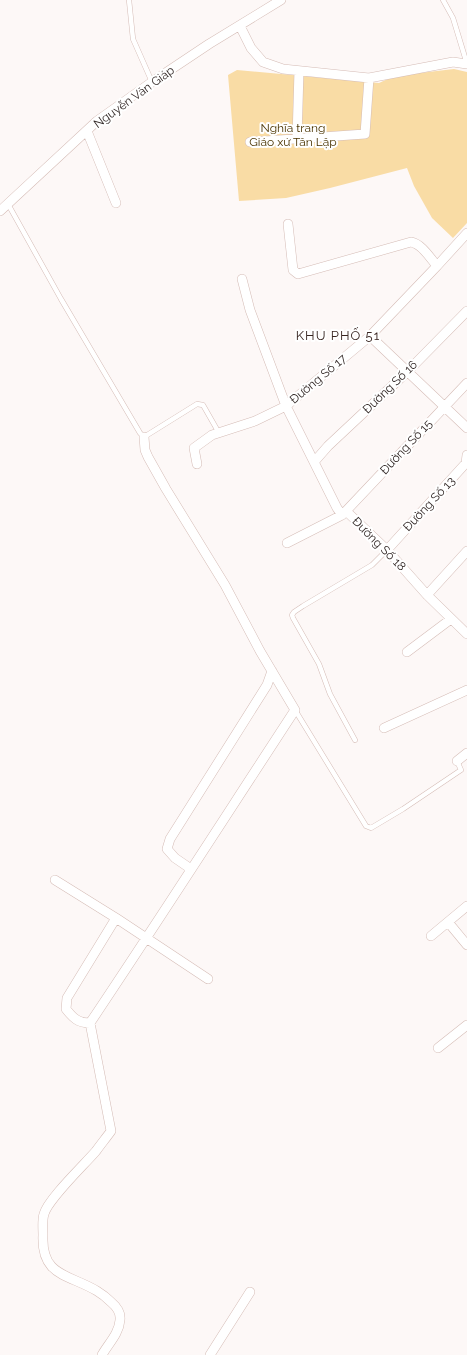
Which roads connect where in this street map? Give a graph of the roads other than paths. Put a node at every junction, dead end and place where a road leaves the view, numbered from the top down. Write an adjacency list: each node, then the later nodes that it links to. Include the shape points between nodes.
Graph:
1 (129, 0): 8 (lane, via 134,39)
2 (280, 0): 4 (street, Nguyễn Văn Giáp)
3 (443, 0): 5 (lane, via 452,18)
4 (240, 26): 6 (street, via 251,48 263,62 283,70); 8 (street, Nguyễn Văn Giáp)
5 (467, 64): 7 (street, via 453,62)
6 (299, 71): 7 (street); 10 (street)
7 (369, 78): 10 (street, via 365,134)
8 (152, 82): 9 (street, Nguyễn Văn Giáp)
9 (87, 131): 12 (street); 13 (street, Nguyễn Văn Giáp)
10 (297, 139): 11 (street)
11 (250, 142)
12 (116, 203)
13 (8, 204): 14 (street, Nguyễn Văn Giáp); 27 (lane, via 61,299)
14 (0, 211)
15 (288, 224): 17 (street, via 293,270 298,274 410,242 420,246)
16 (467, 233): 17 (street, Đường Số 17)
17 (437, 266): 20 (street, Đường Số 17)
18 (242, 279): 23 (street, Đường Số 18, via 250,310)
19 (467, 311): 21 (street, Đường Số 16)
20 (370, 336): 21 (street); 23 (street, Đường Số 17)
21 (407, 372): 24 (street); 29 (street, Đường Số 16)
22 (467, 383): 24 (street, Đường Số 15)
23 (286, 406): 26 (street, Đường Số 17, via 255,421); 29 (street, Đường Số 18)
24 (444, 407): 25 (street); 31 (street, Đường Số 15)
25 (467, 428)
26 (218, 433): 27 (lane, via 203,405 197,404); 30 (street, Đường Số 17, via 194,448)
27 (144, 437): 39 (street, via 148,458 225,585)
28 (467, 455): 33 (street, Đường Số 13, via 466,463)
29 (314, 462): 31 (street, Đường Số 18, via 337,508)
30 (197, 464)
31 (344, 513): 32 (street, Đường Số 15); 33 (street, Đường Số 18)
32 (287, 543)
33 (386, 550): 35 (street, Đường Số 18); 43 (lane, via 372,565 292,615 319,664 330,694)
34 (467, 551): 35 (street)
35 (427, 594): 36 (street, Đường Số 18)
36 (451, 619): 37 (street, Đường Số 18); 38 (street)
37 (465, 628)
38 (407, 652)
39 (272, 671): 41 (street); 46 (street, via 267,684 170,839 167,849)
40 (467, 690): 42 (street)
41 (295, 710): 45 (lane, via 369,828 462,770); 46 (street)
42 (384, 728)
43 (355, 740)
44 (467, 753): 45 (street)
45 (456, 761)
46 (191, 869): 52 (street)
47 (55, 880): 49 (street)
48 (467, 906): 50 (street)
49 (116, 918): 52 (street); 55 (street, via 67,998 66,1009 74,1019)
50 (448, 922): 51 (street); 53 (street)
51 (431, 936)
52 (147, 938): 54 (street); 55 (street)
53 (467, 945)
54 (208, 979)
55 (90, 1024): 59 (street, via 111,1131 49,1203 44,1214 42,1243 44,1256 50,1266 98,1291 120,1313 119,1327)
56 (467, 1025): 57 (street)
57 (438, 1048)
58 (250, 1292): 60 (street)
59 (102, 1355)
60 (210, 1355)

